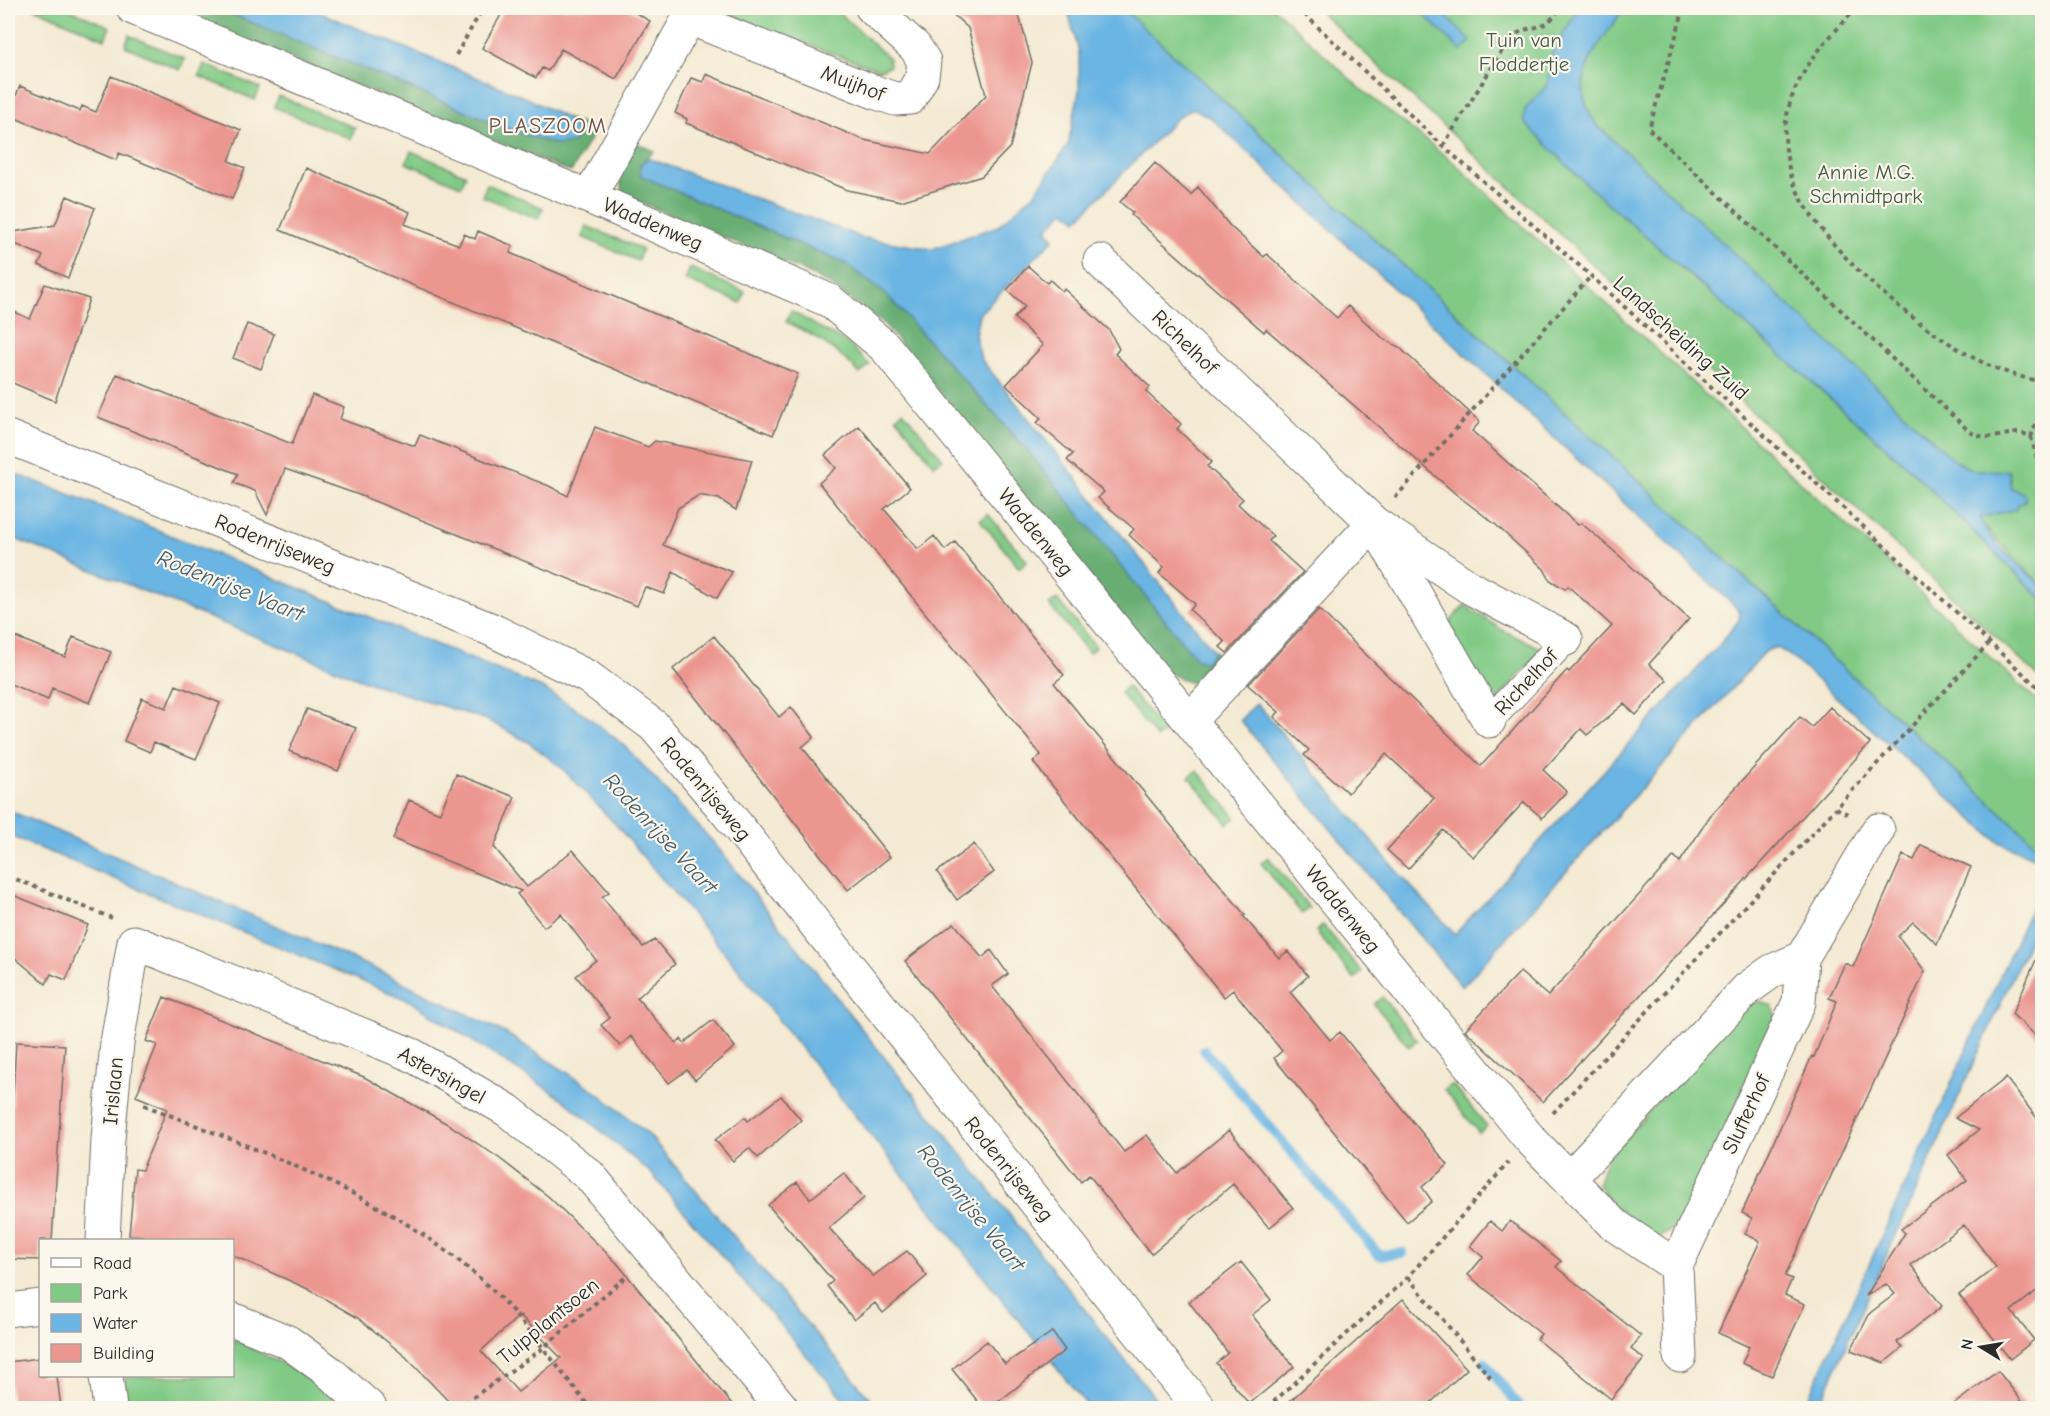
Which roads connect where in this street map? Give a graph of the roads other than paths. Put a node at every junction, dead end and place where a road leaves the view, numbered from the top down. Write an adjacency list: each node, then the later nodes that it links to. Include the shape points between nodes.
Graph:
1 (134, 8): 4 (street, Waddenweg)
2 (872, 8): 3 (street, Muijhof, via 915,47 924,61 922,78 910,98 895,99 877,93)
3 (692, 13): 4 (street, Muijhof)
4 (589, 197): 9 (street, Waddenweg, via 830,301 862,326 885,347)
5 (1100, 261): 7 (street, Richelhof)
6 (8, 437): 25 (street, Rodenrijseweg, via 490,629 588,677 654,726)
7 (1374, 523): 8 (street, Richelhof, via 1469,587); 9 (street); 10 (street, Richelhof)
8 (1566, 639): 10 (street, Richelhof)
9 (1190, 720): 14 (street, Waddenweg, via 1530,1139)
10 (1489, 721)
11 (1878, 830): 13 (street, Slufterhof)
12 (134, 942): 15 (street, Irislaan, via 117,1043); 24 (street, Astersingel, via 412,1055 507,1110 590,1176)
13 (1802, 958): 14 (street, via 1772,971 1747,989); 16 (street, Slufterhof, via 1799,1002)
14 (1569, 1179): 16 (street, Waddenweg, via 1613,1224)
15 (103, 1239)
16 (1676, 1266): 20 (street)
17 (39, 1306): 18 (street)
18 (8, 1310)
19 (234, 1320): 23 (street, via 288,1342)
20 (1680, 1356)
21 (106, 1377): 22 (street)
22 (110, 1408)
23 (370, 1408)
24 (782, 1408)
25 (1199, 1408)

